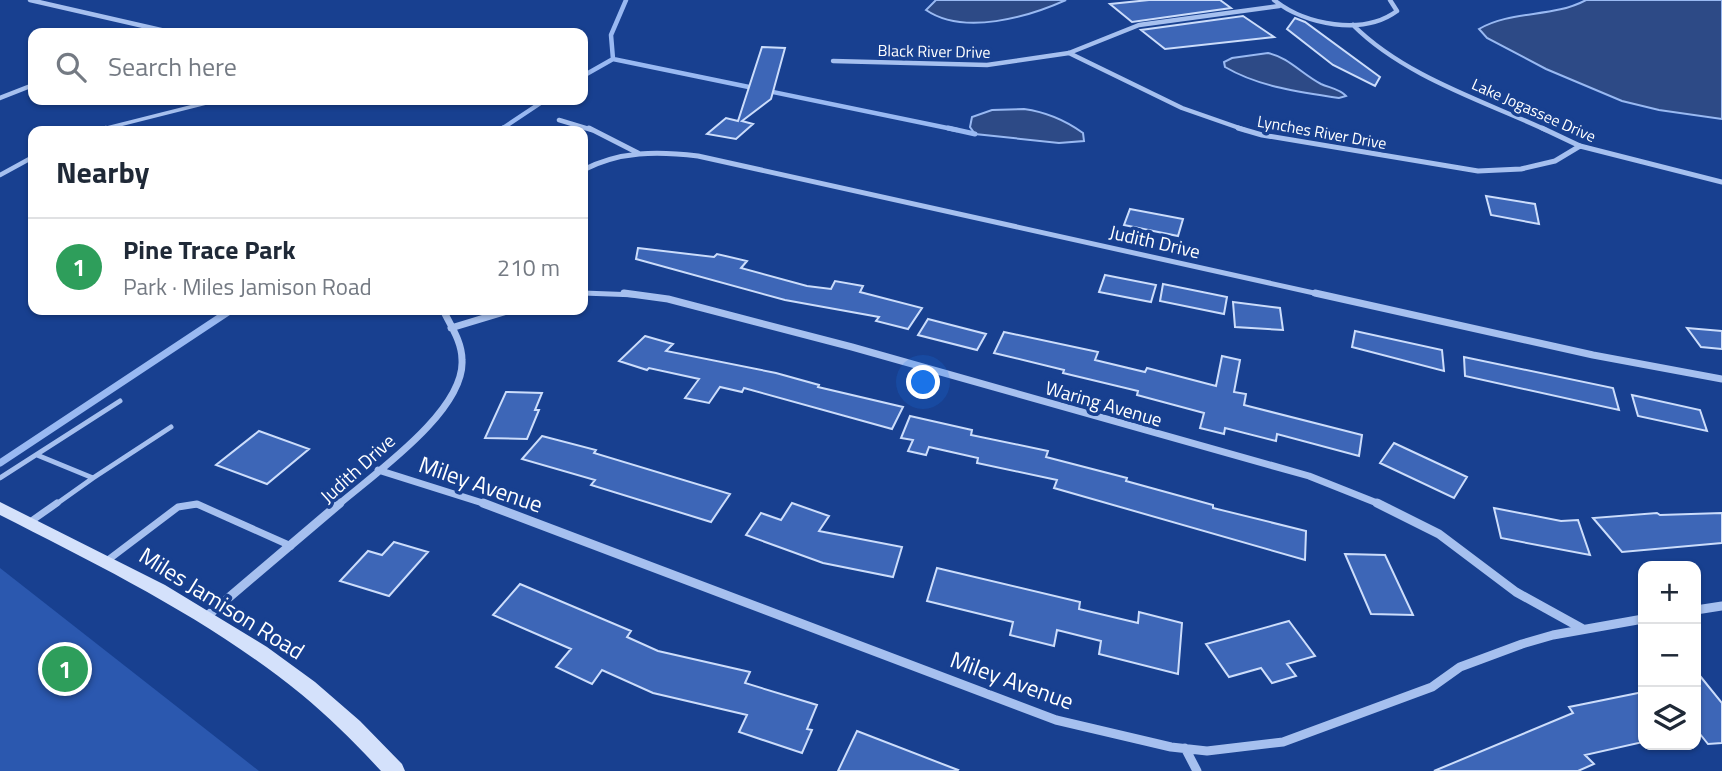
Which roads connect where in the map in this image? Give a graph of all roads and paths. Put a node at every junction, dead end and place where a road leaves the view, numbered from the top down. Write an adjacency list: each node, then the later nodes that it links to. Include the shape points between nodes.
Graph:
1 (30, 0): 6 (street)
2 (1274, 0): 4 (street)
3 (1390, 0): 5 (street, via 1397,11 1392,17)
4 (1279, 6): 5 (street, via 1323,21); 7 (street, Black River Drive, via 1139,25)
5 (1353, 25): 16 (street, Lake Jogassee Drive, via 1411,68)
6 (148, 28)
7 (1069, 53): 8 (street, Black River Drive, via 987,65); 16 (street, Lynches River Drive, via 1182,108 1262,135 1478,171 1521,169 1555,161)
8 (833, 61)
9 (28, 87): 10 (street)
10 (0, 98)
11 (198, 105): 13 (lane)
12 (559, 120): 14 (street)
13 (116, 126)
14 (584, 126)
15 (588, 128): 17 (street)
16 (1580, 146): 21 (street, Lake Jogassee Drive)
17 (639, 153): 19 (street, Judith Drive, via 618,155); 26 (street, Judith Drive, via 676,153 770,170 1592,355)
18 (28, 160): 20 (lane)
19 (588, 168)
20 (0, 175)
21 (1722, 182)
22 (588, 293): 41 (street, Waring Avenue, via 668,299 1309,476 1390,508 1439,534 1516,592)
23 (445, 315): 25 (street, Judith Drive)
24 (494, 315): 25 (street)
25 (451, 328): 30 (street, Judith Drive, via 463,356 457,384 439,412)
26 (1722, 379)
27 (120, 401): 29 (lane)
28 (171, 427): 32 (lane)
29 (37, 455): 31 (lane); 32 (lane)
30 (378, 470): 35 (street, Judith Drive); 42 (street, Miley Avenue, via 509,512 1056,720)
31 (0, 478)
32 (93, 478): 34 (lane)
33 (0, 508): 34 (main road, Miles Jamison Road)
34 (29, 523): 36 (main road, Miles Jamison Road)
35 (291, 546): 36 (lane, via 197,504 178,507); 39 (street, Judith Drive)
36 (108, 561): 39 (main road, Miles Jamison Road)
37 (1722, 606): 38 (street)
38 (1701, 609)
39 (206, 617): 43 (main road, Miles Jamison Road, via 316,692)
40 (1638, 620): 41 (street, Miley Avenue)
41 (1584, 629): 42 (street, Miley Avenue, via 1522,644 1460,667 1432,687 1283,742 1207,751)
42 (1185, 748): 44 (street)
43 (396, 771)
44 (1197, 771)

